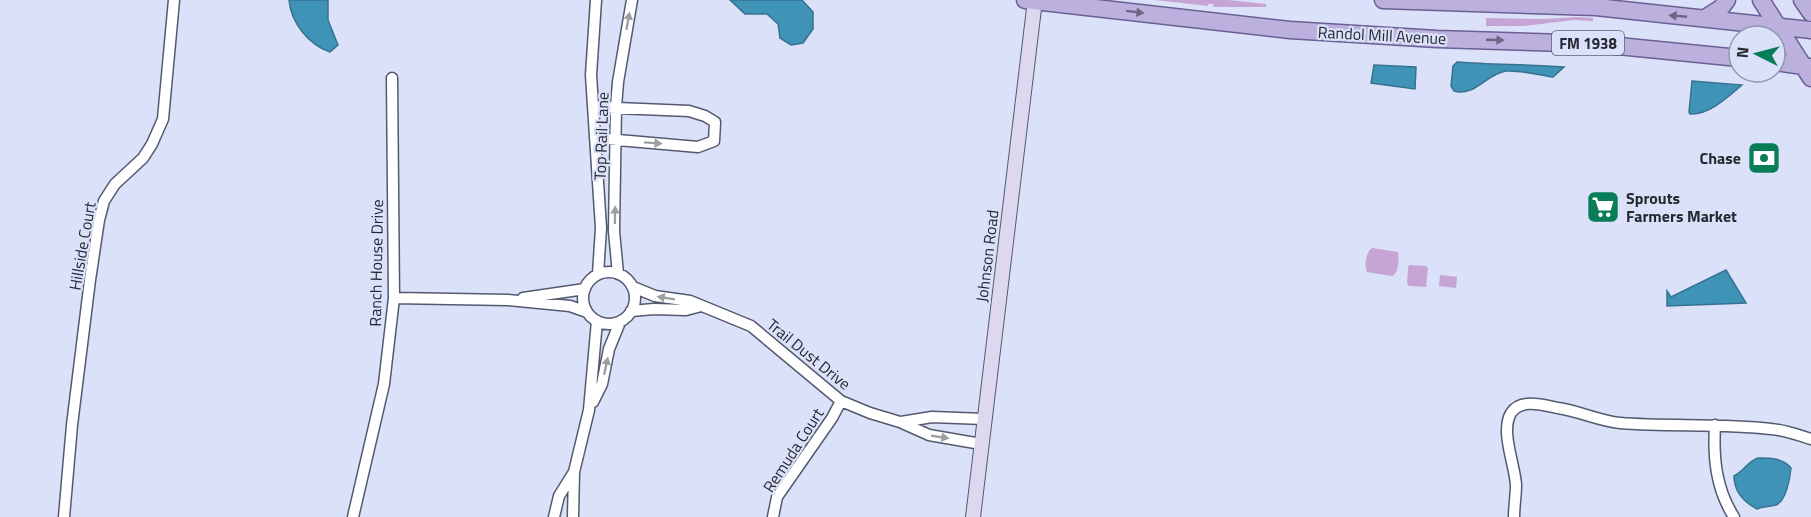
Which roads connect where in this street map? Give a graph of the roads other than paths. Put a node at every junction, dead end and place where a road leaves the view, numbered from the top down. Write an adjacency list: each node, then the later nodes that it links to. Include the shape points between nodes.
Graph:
1 (174, 0): 43 (street, Hillside Court, via 163,119 143,158 115,184 104,201 99,220)
2 (596, 0): 20 (street, Top Rail Lane)
3 (632, 0): 21 (street, Top Rail Lane, one-way to 3)
4 (1032, 0): 16 (main road, Randol Mill Avenue / FM 1938, one-way to 16, via 1290,30 1598,44); 37 (street, Johnson Road)
5 (1383, 0): 10 (main road, FM 1938, one-way to 5, via 1596,7)
6 (1727, 0): 10 (main road)
7 (1761, 0): 12 (main road)
8 (1802, 0): 9 (main road)
9 (1811, 13)
10 (1705, 18): 11 (main road, FM 1938)
11 (1754, 24)
12 (1776, 24)
13 (1787, 28): 14 (main road, FM 1938)
14 (1811, 30)
15 (1787, 40): 18 (main road)
16 (1727, 57)
17 (1787, 65): 18 (main road)
18 (1809, 71)
19 (392, 78): 28 (street, Ranch House Drive)
20 (593, 107): 21 (street); 22 (street, Top Rail Lane)
21 (616, 107): 23 (street, Top Rail Lane); 23 (street, one-way to 21, via 698,147 714,141 715,122 689,111)
22 (595, 138): 23 (street); 24 (street, Top Rail Lane, via 602,228)
23 (616, 140): 25 (street, Top Rail Lane, one-way to 23, via 614,231)
24 (598, 274): 25 (street); 27 (street)
25 (618, 274): 26 (street)
26 (633, 287): 30 (street, Trail Dust Drive, one-way to 26); 31 (street)
27 (585, 289): 29 (street); 32 (street, via 583,299)
28 (394, 298): 29 (street); 44 (street, Ranch House Drive, via 384,384)
29 (507, 300): 32 (street, via 570,306)
30 (700, 306): 31 (street, Trail Dust Drive); 35 (street, Trail Dust Drive, via 751,326)
31 (631, 311): 34 (street)
32 (588, 312): 33 (street)
33 (597, 321): 34 (street); 36 (street)
34 (620, 322): 36 (street, one-way to 34, via 602,384 609,349)
35 (841, 401): 38 (street, Trail Dust Drive); 47 (street, Remuda Court, via 777,497)
36 (589, 410): 42 (street)
37 (984, 419): 38 (street, Trail Dust Drive, via 932,417); 41 (street, Johnson Road)
38 (900, 422): 41 (street, Trail Dust Drive, one-way to 41, via 929,435)
39 (1715, 425): 40 (street, via 1771,429); 49 (street, via 1620,423 1565,409 1523,405 1515,409 1507,422 1516,485); 50 (street, via 1720,488)
40 (1811, 439)
41 (981, 444): 48 (street, Johnson Road)
42 (574, 472): 45 (street, via 559,496); 46 (street)
43 (63, 517)
44 (353, 517)
45 (554, 517)
46 (573, 517)
47 (773, 517)
48 (973, 517)
49 (1514, 517)
50 (1734, 517)

